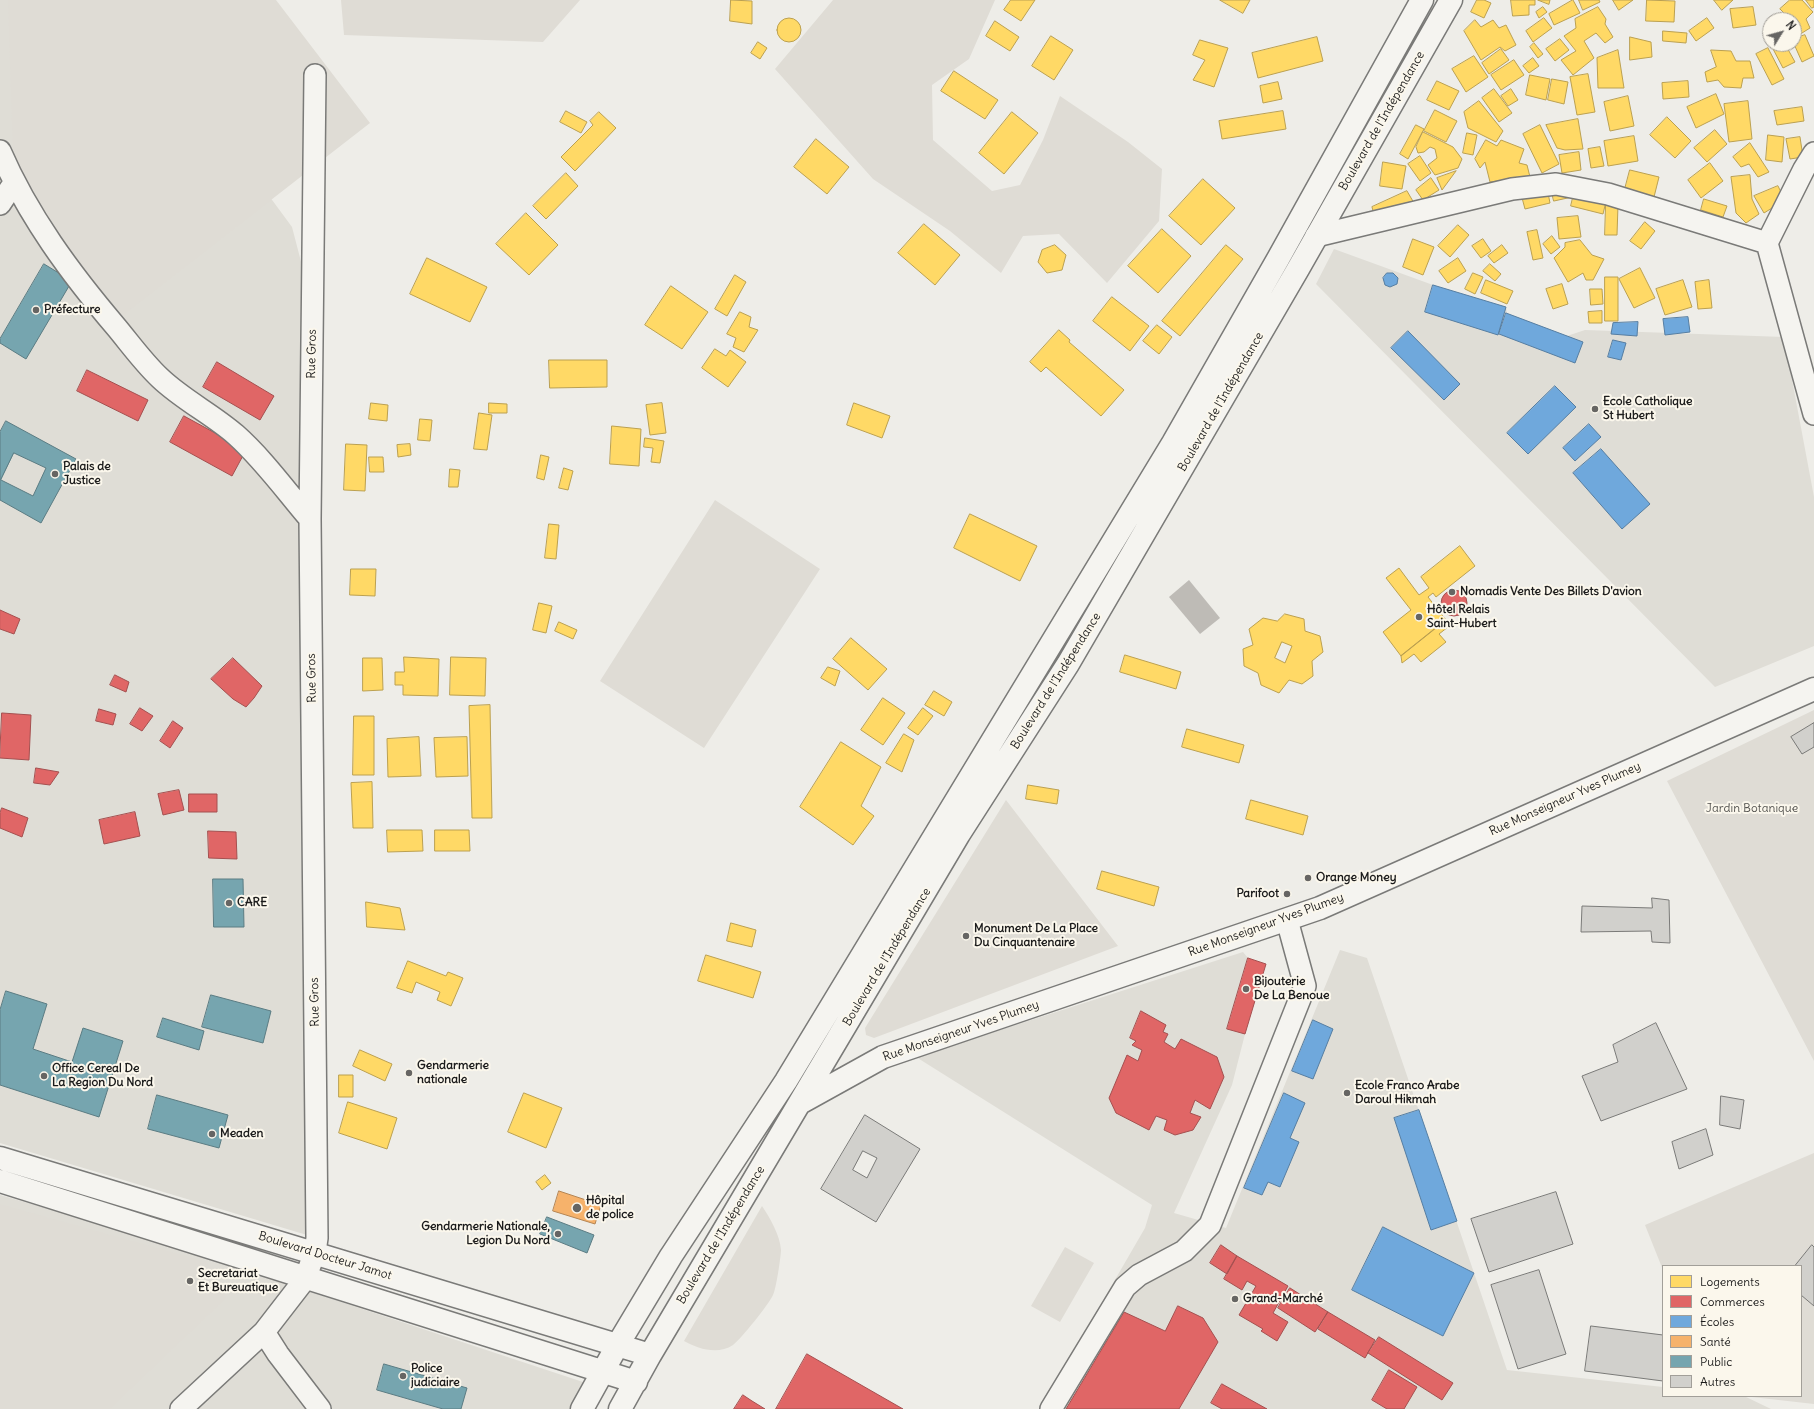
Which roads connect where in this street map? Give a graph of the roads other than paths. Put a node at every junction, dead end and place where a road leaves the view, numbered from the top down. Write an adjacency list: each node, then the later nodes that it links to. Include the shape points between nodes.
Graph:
1 (1422, 0): 15 (main road, Boulevard de l'Indépendance, via 1173,443 786,1081)
2 (1451, 0): 8 (main road, Boulevard de l'Indépendance)
3 (315, 75): 11 (street, Rue Gros)
4 (0, 151): 6 (street)
5 (1814, 153): 9 (street)
6 (14, 182): 7 (street); 11 (street, via 82,287 151,369 173,389 235,435 262,462)
7 (0, 204)
8 (1316, 236): 9 (street, via 1512,189 1556,184 1608,194); 14 (main road, Boulevard de l'Indépendance, via 1068,664 959,834)
9 (1767, 243): 10 (street)
10 (1814, 414)
11 (310, 519): 18 (street, Rue Gros, via 317,1223)
12 (1814, 689): 13 (main road, Rue Monseigneur Yves Plumey, via 1320,908)
13 (1287, 920): 14 (main road, Rue Monseigneur Yves Plumey, via 883,1057); 29 (street, via 1305,986 1210,1225 1184,1251 1139,1275 1126,1287)
14 (800, 1103): 15 (main road); 22 (main road, Boulevard de l'Indépendance)
15 (739, 1150): 21 (main road, Boulevard de l'Indépendance)
16 (0, 1158): 18 (main road, Boulevard Docteur Jamot)
17 (0, 1181): 19 (main road)
18 (315, 1252): 19 (street, Rue Gros); 21 (main road, Boulevard Docteur Jamot)
19 (305, 1279): 20 (street, Rue Gros); 23 (main road)
20 (264, 1332): 25 (street, Rue Gros); 26 (street)
21 (617, 1346): 22 (main road, Boulevard Docteur Jamot); 23 (main road, Boulevard de l'Indépendance)
22 (650, 1355): 24 (main road, Boulevard de l'Indépendance)
23 (603, 1372): 24 (main road); 27 (main road, Boulevard de l'Indépendance)
24 (636, 1382): 28 (main road, Boulevard de l'Indépendance)
25 (181, 1409)
26 (320, 1409)
27 (582, 1409)
28 (620, 1409)
29 (1051, 1409)

